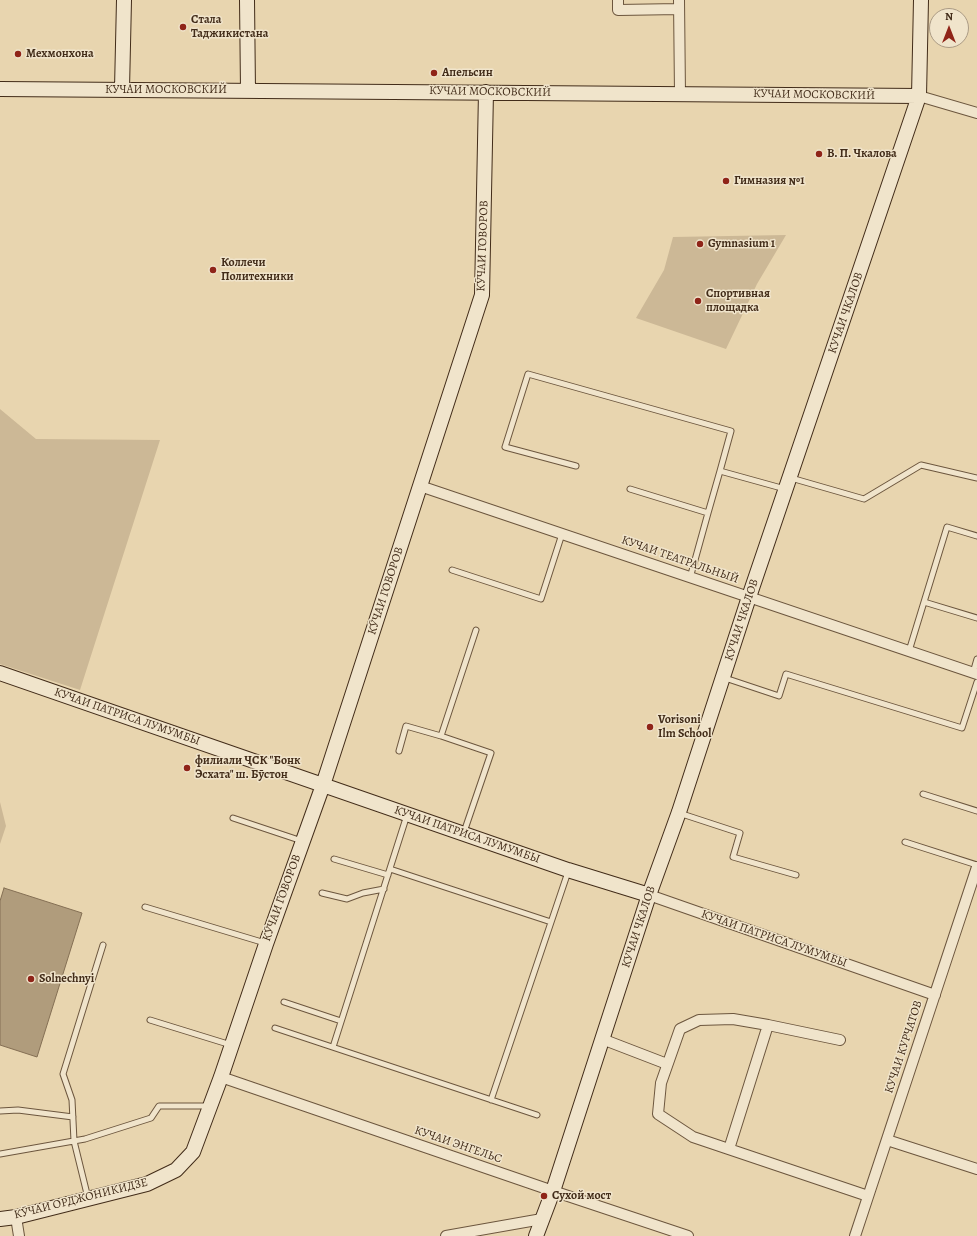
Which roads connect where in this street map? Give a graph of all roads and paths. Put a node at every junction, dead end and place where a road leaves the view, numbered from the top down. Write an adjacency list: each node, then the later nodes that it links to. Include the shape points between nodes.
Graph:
1 (124, 0): 7 (street)
2 (247, 0): 8 (street)
3 (618, 0): 5 (street, via 618,10)
4 (921, 0): 11 (street, КУЧАИ ЧКАЛОВ)
5 (679, 5): 10 (street)
6 (0, 89): 7 (street, КУЧАИ МОСКОВСКИЙ)
7 (122, 89): 8 (street, КУЧАИ МОСКОВСКИЙ)
8 (248, 90): 9 (street, КУЧАИ МОСКОВСКИЙ)
9 (486, 92): 10 (street, КУЧАИ МОСКОВСКИЙ); 17 (street, КӮЧАИ ГОВОРОВ, via 482,295)
10 (680, 94): 11 (street, КУЧАИ МОСКОВСКИЙ)
11 (919, 96): 12 (street, КУЧАИ МОСКОВСКИЙ); 16 (street, КУЧАИ ЧКАЛОВ)
12 (977, 113)
13 (576, 466): 14 (lane, via 505,447 528,374 731,431)
14 (720, 471): 16 (lane); 19 (lane)
15 (977, 478): 16 (lane, via 922,465 864,499)
16 (788, 484): 24 (street, КУЧАИ ЧКАЛОВ)
17 (420, 486): 20 (street, КУЧАИ ТЕАТРАЛЬНЫЙ); 35 (street, КӮЧАИ ГОВОРОВ)
18 (630, 489): 19 (lane)
19 (708, 513): 23 (lane)
20 (562, 534): 22 (lane, via 541,599); 23 (street, КУЧАИ ТЕАТРАЛЬНЫЙ)
21 (977, 536): 25 (lane, via 946,528)
22 (452, 570)
23 (690, 578): 24 (street, КУЧАИ ТЕАТРАЛЬНЫЙ)
24 (749, 597): 28 (street, КУЧАИ ТЕАТРАЛЬНЫЙ); 32 (street, КУЧАИ ЧКАЛОВ)
25 (924, 602): 26 (lane); 28 (lane)
26 (977, 618)
27 (476, 630): 33 (lane)
28 (909, 651): 31 (street, КУЧАИ ТЕАТРАЛЬНЫЙ)
29 (977, 659): 31 (lane)
30 (0, 673): 35 (street, КУЧАИ ПАТРИСА ЛУМУМБЫ)
31 (976, 676): 32 (lane, via 962,728 786,674 779,696)
32 (723, 678): 38 (street, КУЧАИ ЧКАЛОВ)
33 (441, 736): 34 (lane, via 406,726); 41 (lane, via 491,753)
34 (399, 751)
35 (323, 785): 39 (street, КУЧАИ ПАТРИСА ЛУМУМБЫ); 42 (street, КӮЧАИ ГОВОРОВ)
36 (924, 794): 37 (lane)
37 (977, 811)
38 (678, 812): 49 (lane, via 740,833 733,857); 52 (street, КУЧАИ ЧКАЛОВ)
39 (408, 814): 41 (street, КУЧАИ ПАТРИСА ЛУМУМБЫ); 46 (lane)
40 (233, 818): 42 (lane)
41 (464, 833): 47 (street, КУЧАИ ПАТРИСА ЛУМУМБЫ)
42 (303, 841): 55 (street, КӮЧАИ ГОВОРОВ)
43 (906, 842): 45 (lane)
44 (334, 859): 48 (lane)
45 (977, 866): 57 (street, КУЧАИ КУРЧАТОВ)
46 (390, 869): 48 (lane); 54 (lane)
47 (568, 870): 52 (street, КУЧАИ ПАТРИСА ЛУМУМБЫ); 54 (lane)
48 (388, 875): 50 (lane)
49 (796, 875)
50 (384, 889): 51 (lane, via 347,899); 60 (lane)
51 (322, 893)
52 (649, 895): 57 (street, КУЧАИ ПАТРИСА ЛУМУМБЫ); 63 (street, КУЧАИ ЧКАЛОВ)
53 (145, 907): 55 (lane)
54 (550, 922): 69 (lane)
55 (266, 944): 65 (street, КӮЧАИ ГОВОРОВ)
56 (104, 945): 73 (lane, via 63,1074 72,1100)
57 (935, 995): 74 (street, КУЧАИ КУРЧАТОВ)
58 (284, 1002): 60 (lane)
59 (150, 1020): 65 (lane)
60 (341, 1021): 66 (lane)
61 (768, 1025): 64 (street); 67 (street, via 733,1019 699,1020 680,1029); 76 (street)
62 (275, 1028): 66 (lane)
63 (602, 1039): 67 (street); 79 (street, КУЧАИ ЧКАЛОВ)
64 (840, 1040)
65 (232, 1045): 68 (street, КӮЧАИ ГОВОРОВ)
66 (333, 1047): 69 (lane)
67 (667, 1064): 76 (street, via 661,1083 658,1114 693,1137)
68 (221, 1077): 70 (street, КӮЧАИ ОРДЖОНИКИДЗЕ); 79 (street, КУЧАИ ЭНГЕЛЬС)
69 (491, 1100): 72 (lane)
70 (210, 1106): 75 (lane, via 159,1106 151,1118); 81 (street, КӮЧАИ ОРДЖОНИКИДЗЕ, via 193,1152 176,1170 147,1184)
71 (0, 1111): 73 (lane, via 18,1110)
72 (537, 1115)
73 (73, 1117): 75 (lane)
74 (887, 1140): 78 (street); 80 (street, КУЧАИ КУРЧАТОВ)
75 (74, 1141): 77 (lane); 81 (lane)
76 (729, 1149): 80 (street)
77 (0, 1154)
78 (977, 1169)
79 (553, 1192): 84 (street, КУЧАИ ЧКАЛОВ); 88 (street, КУЧАИ ЭНГЕЛЬС)
80 (868, 1196): 89 (street, КУЧАИ КУРЧАТОВ)
81 (88, 1199): 82 (street, КӮЧАИ ОРДЖОНИКИДЗЕ)
82 (16, 1217): 83 (street, КӮЧАИ ОРДЖОНИКИДЗЕ); 85 (street)
83 (0, 1219)
84 (542, 1220): 86 (street); 87 (street, КУЧАИ ЧКАЛОВ)
85 (19, 1236)
86 (446, 1236)
87 (536, 1236)
88 (688, 1236)
89 (855, 1236)

